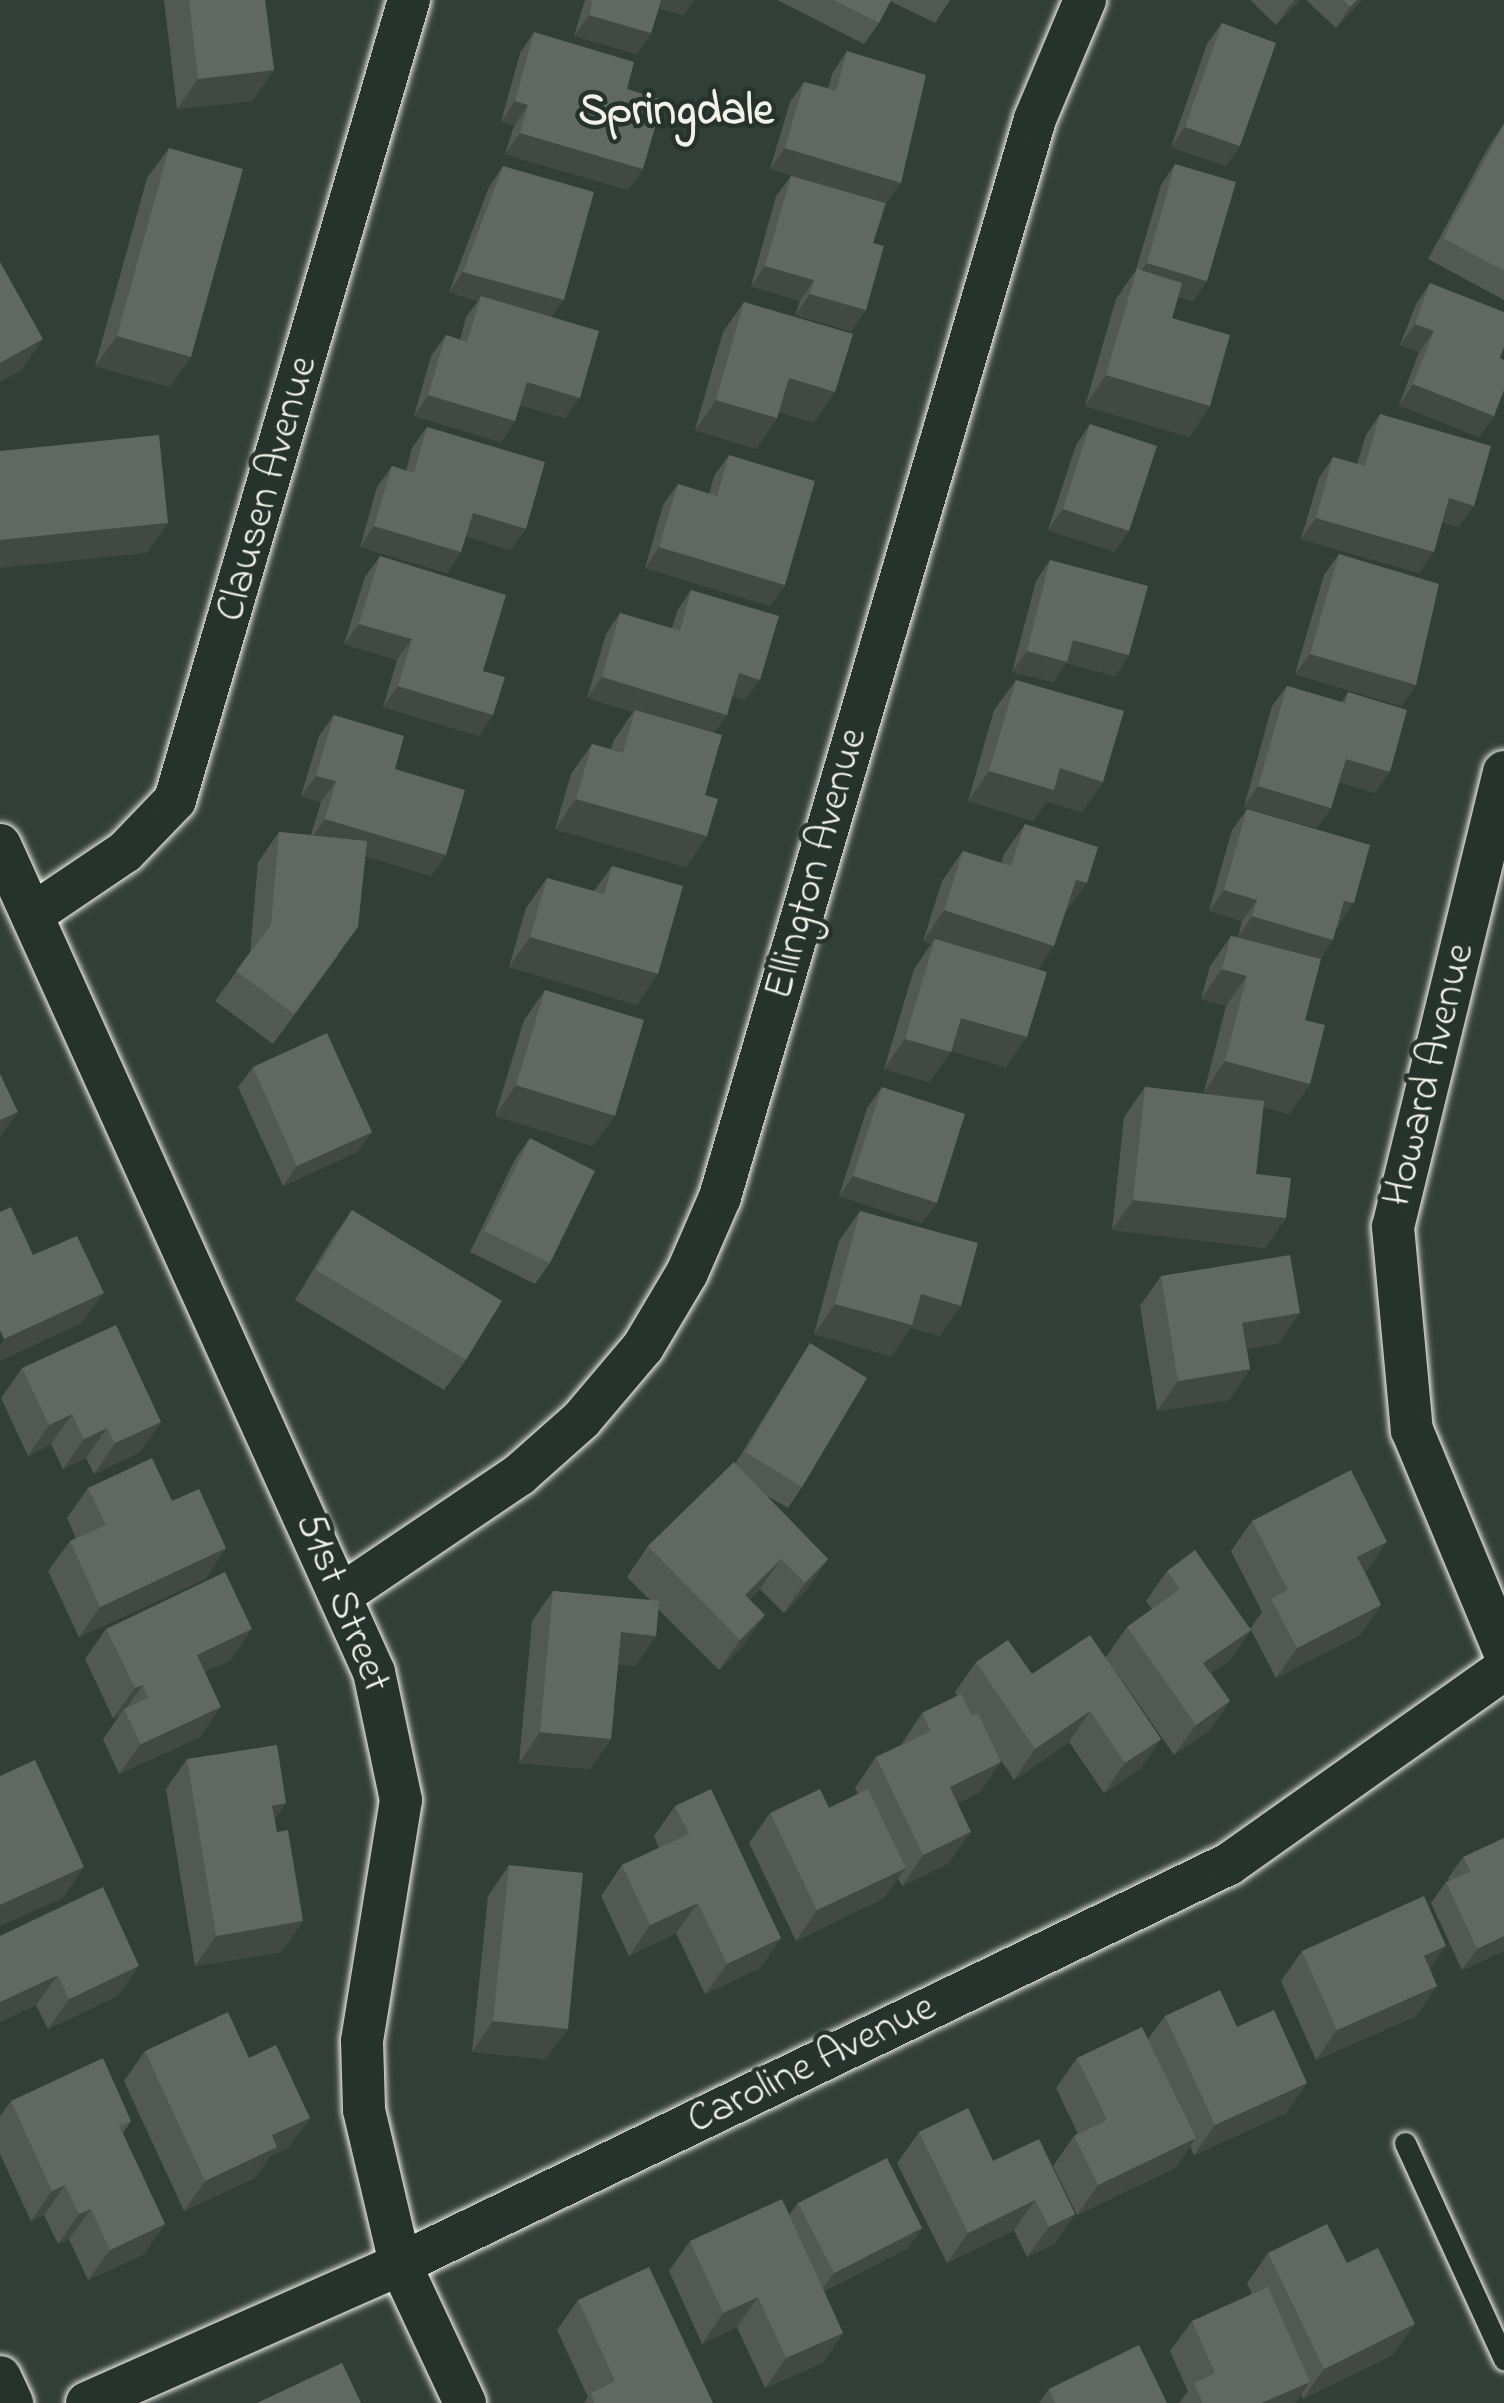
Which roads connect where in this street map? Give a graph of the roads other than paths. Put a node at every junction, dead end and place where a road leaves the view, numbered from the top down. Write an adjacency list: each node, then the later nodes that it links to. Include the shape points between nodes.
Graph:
1 (409, 0): 5 (street, Clausen Avenue, via 175,800 124,852)
2 (1085, 0): 6 (street, Ellington Avenue, via 1035,119 720,1197 687,1273 643,1347 581,1420 519,1475)
3 (1504, 772): 7 (street, Howard Avenue, via 1393,1227 1412,1430)
4 (0, 845): 5 (street, 51st Street)
5 (33, 914): 6 (street, 51st Street)
6 (344, 1593): 10 (street, 51st Street, via 374,1672 401,1800 362,2041 367,2132)
7 (1504, 1651)
8 (1504, 1669): 10 (street, Caroline Avenue, via 1229,1864)
9 (1405, 2143): 11 (lane)
10 (400, 2264): 14 (street, Caroline Avenue); 15 (street, 51st Street)
11 (1504, 2359)
12 (0, 2377): 13 (street)
13 (12, 2403)
14 (87, 2403)
15 (465, 2403)

